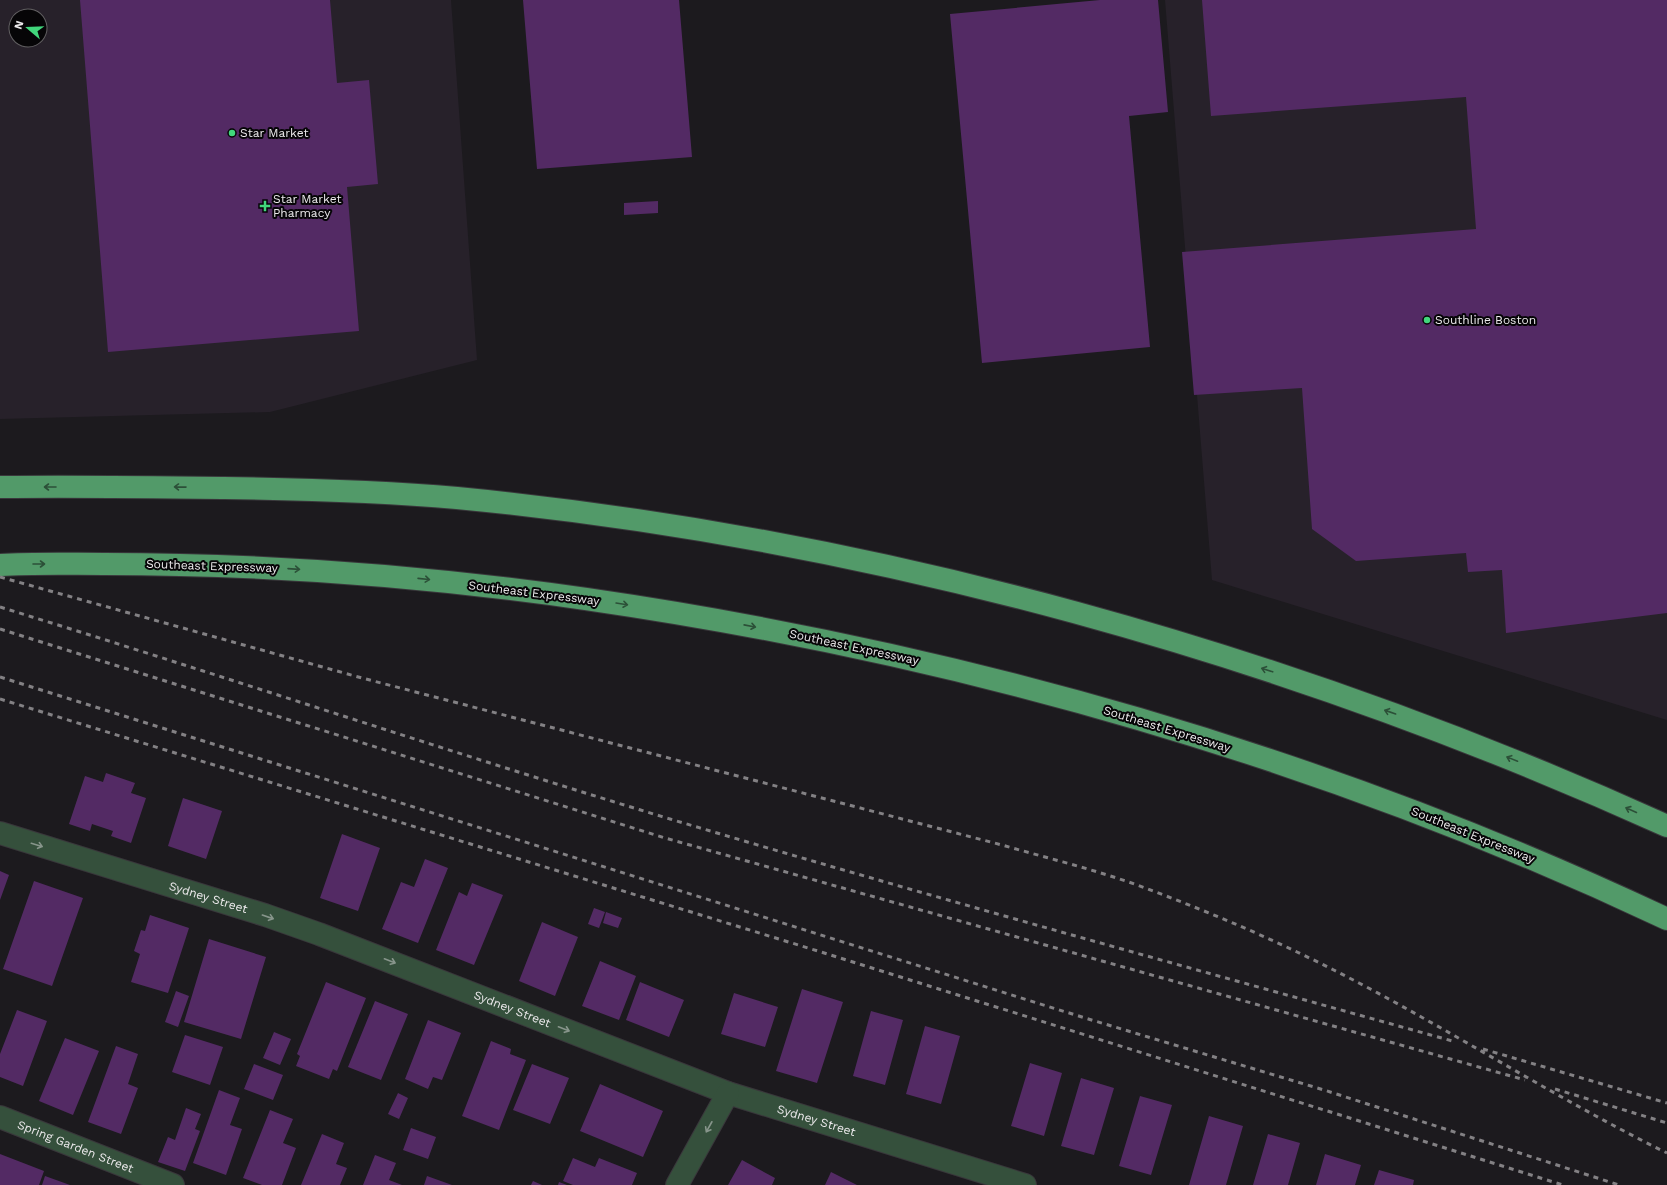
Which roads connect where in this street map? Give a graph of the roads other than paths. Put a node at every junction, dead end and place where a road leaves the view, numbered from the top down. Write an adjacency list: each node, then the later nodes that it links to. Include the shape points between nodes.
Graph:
1 (0, 487): 3 (highway, one-way to 1, via 1470,742 1303,682 1193,647 1083,615 928,576 742,538 560,510 396,493 106,486)
2 (0, 565): 5 (highway, Southeast Expressway, one-way to 5, via 261,566 383,575 552,594 846,644 947,667 1154,724 1300,771 1448,825 1549,866)
3 (1667, 826)
4 (0, 833): 6 (street, Sydney Street, one-way to 6, via 319,934)
5 (1667, 919)
6 (728, 1093): 9 (street, one-way to 9); 10 (street, Sydney Street)
7 (0, 1117): 8 (street, Spring Garden Street)
8 (173, 1185)
9 (678, 1185)
10 (1025, 1185)

